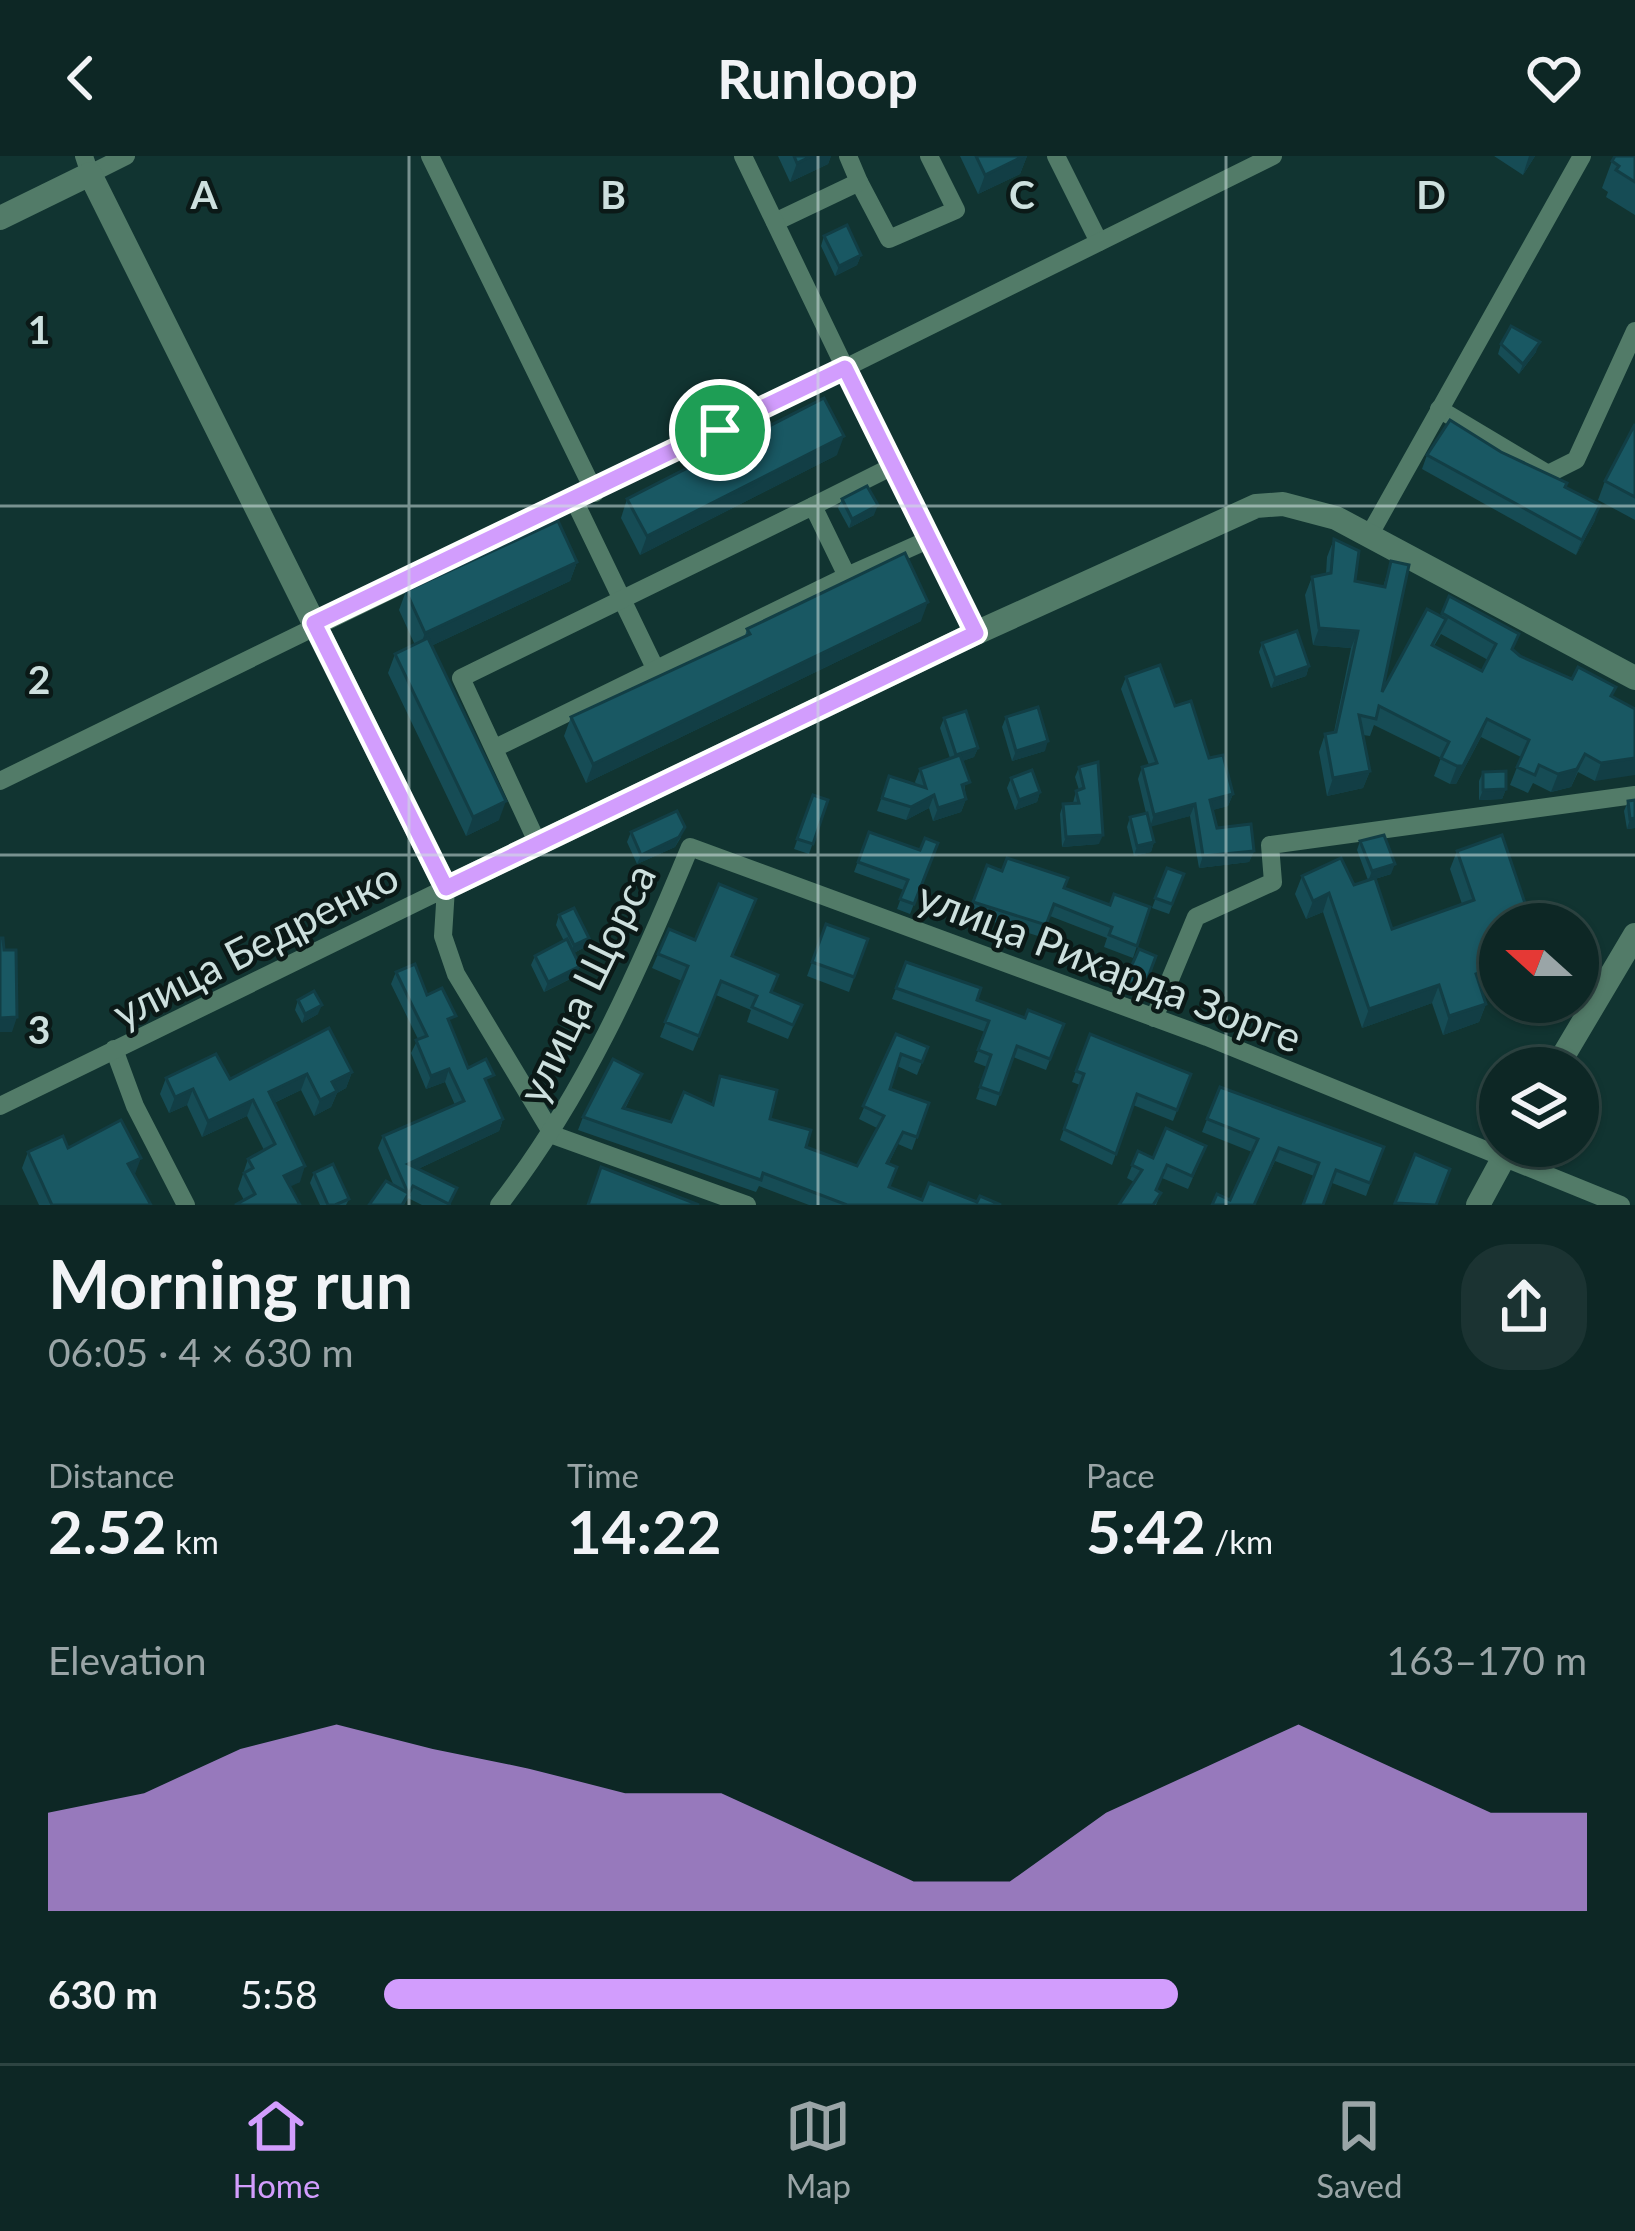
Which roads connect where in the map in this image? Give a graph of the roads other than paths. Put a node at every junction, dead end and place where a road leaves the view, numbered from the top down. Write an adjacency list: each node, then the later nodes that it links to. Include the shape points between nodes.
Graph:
1 (127, 156): 9 (street)
2 (430, 156): 18 (street)
3 (743, 156): 12 (street)
4 (848, 156): 10 (street)
5 (929, 156): 10 (street, via 956,210 889,239)
6 (1056, 156): 13 (street)
7 (1273, 156): 13 (street)
8 (1582, 156): 16 (street)
9 (87, 165): 11 (street); 25 (street)
10 (860, 182): 12 (street)
11 (0, 218)
12 (775, 221): 15 (street)
13 (1099, 242): 15 (street)
14 (1635, 331): 16 (street, via 1576,460 1564,470 1548,475)
15 (845, 368): 17 (street); 18 (street)
16 (1439, 410): 21 (street)
17 (893, 466): 20 (street); 22 (street)
18 (595, 493): 19 (street)
19 (574, 502): 24 (street); 25 (street)
20 (813, 506): 23 (street); 24 (street)
21 (1370, 535): 26 (street, via 1309,508 1256,506); 28 (street)
22 (930, 539): 23 (street); 26 (street)
23 (848, 576): 27 (street)
24 (622, 600): 27 (street); 29 (street, via 461,678)
25 (314, 623): 30 (street); 34 (street)
26 (976, 633): 32 (street)
27 (656, 670): 29 (street)
28 (1635, 678)
29 (495, 748): 32 (street)
30 (0, 782)
31 (1635, 795): 36 (street, via 1270,845 1273,882 1196,917)
32 (538, 844): 34 (street)
33 (690, 847): 36 (street, улица Рихарда Зорге); 40 (street, улица Щорса, via 623,1010)
34 (446, 888): 38 (street, улица Бедренко); 40 (street, via 443,936 456,974)
35 (1635, 935): 37 (street)
36 (1154, 1018): 41 (street, улица Рихарда Зорге)
37 (1568, 1047)
38 (114, 1049): 39 (street); 44 (street, улица Бедренко)
39 (0, 1106)
40 (553, 1136): 45 (street, улица Щорса); 46 (street)
41 (1479, 1143)
42 (1498, 1167): 47 (street)
43 (1537, 1167): 48 (street, улица Рихарда Зорге)
44 (186, 1205)
45 (499, 1205)
46 (747, 1205)
47 (1478, 1205)
48 (1621, 1205)

